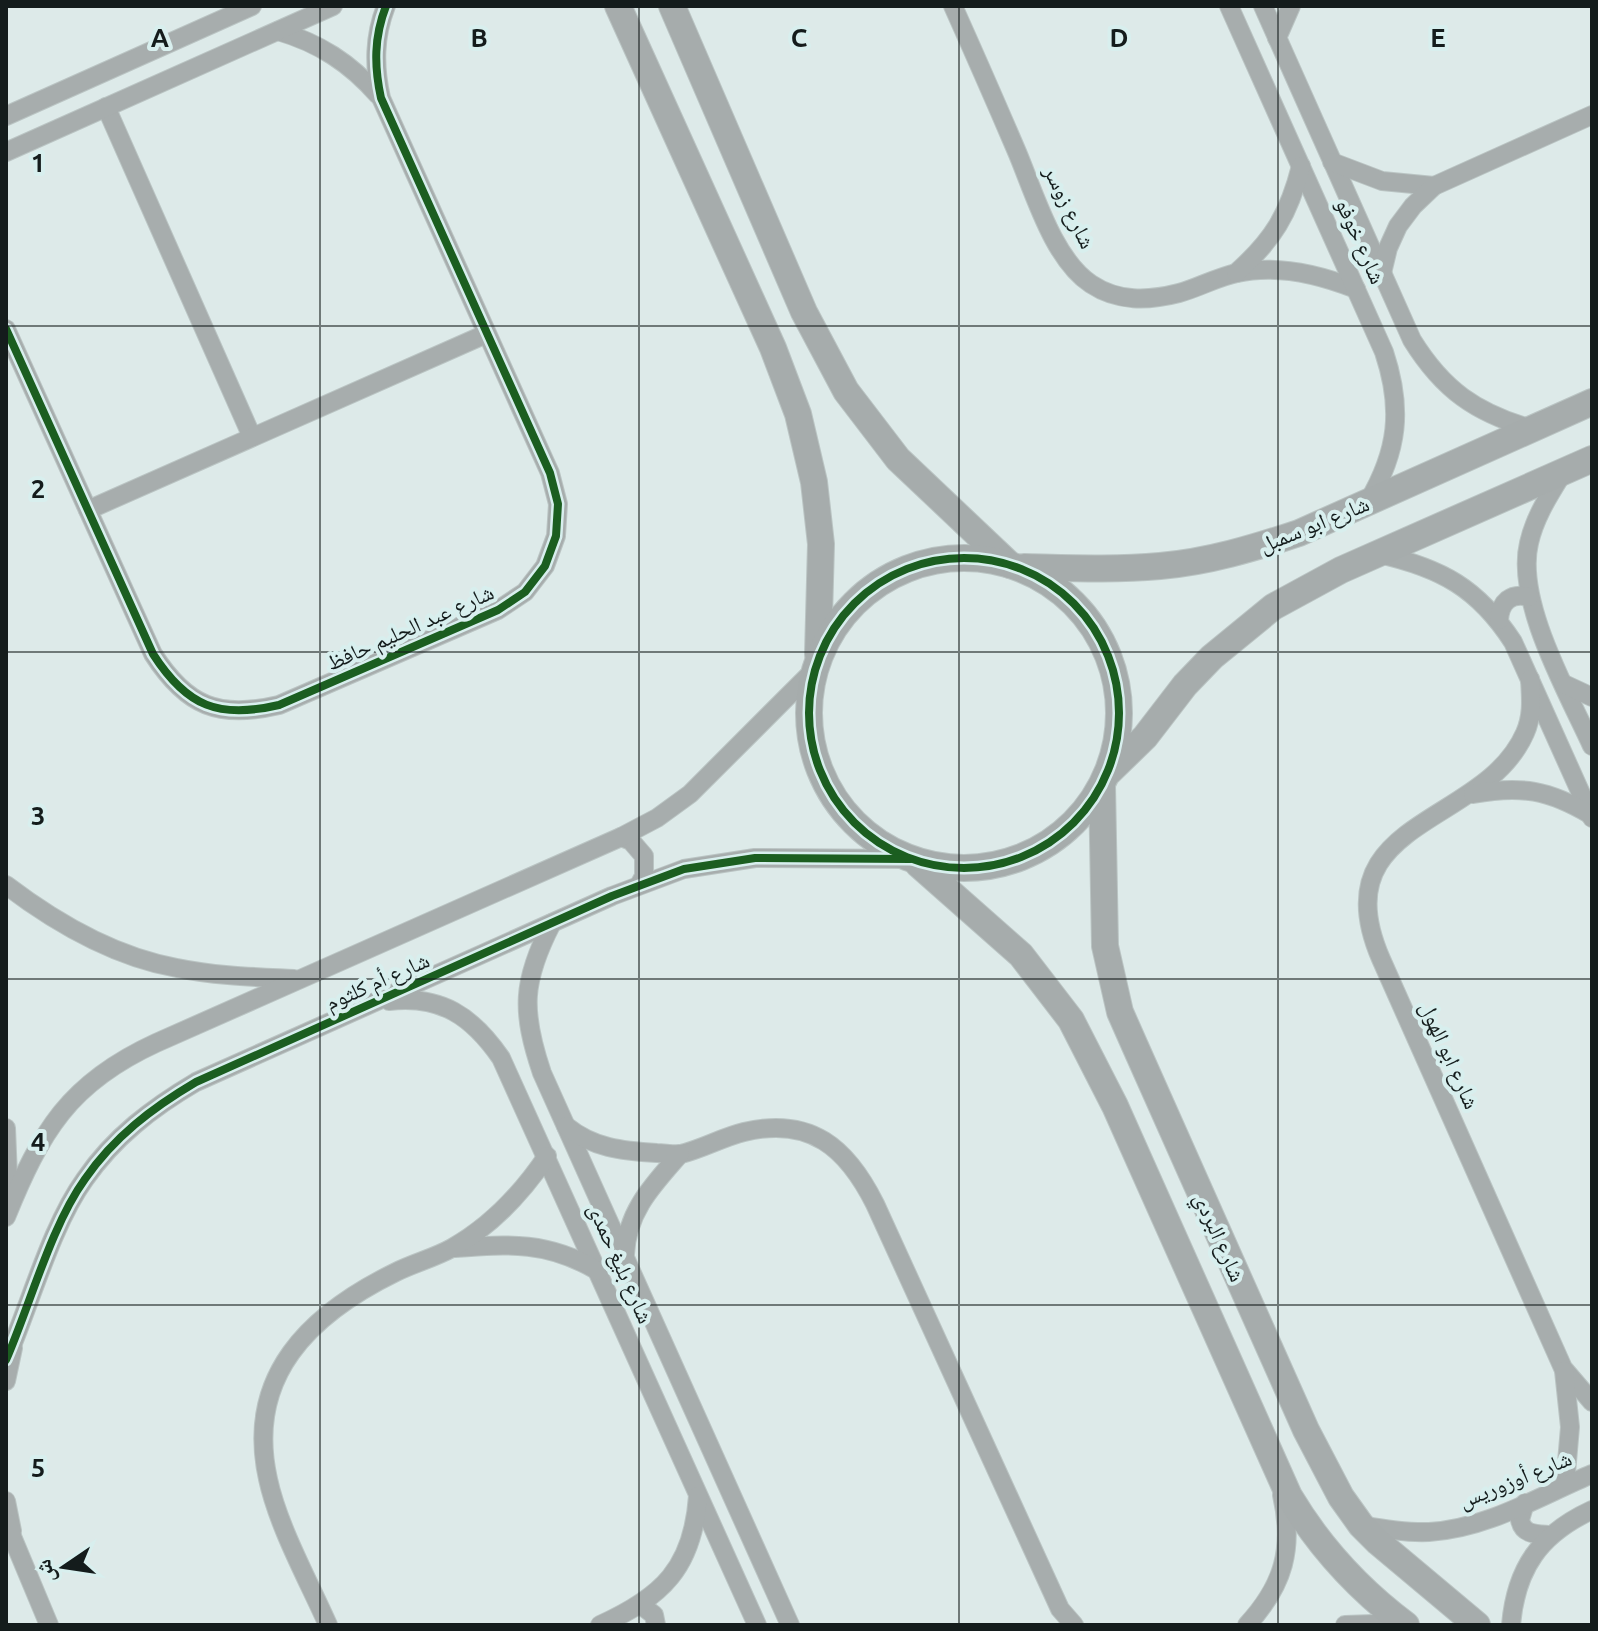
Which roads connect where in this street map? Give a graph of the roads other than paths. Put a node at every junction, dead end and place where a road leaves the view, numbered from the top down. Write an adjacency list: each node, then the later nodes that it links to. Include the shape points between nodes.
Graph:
1 (252, 6): 17 (street)
2 (333, 6): 11 (street)
3 (386, 6): 14 (street, شارع عبد الحليم حافظ, via 376,46)
4 (618, 6): 40 (street, via 798,414 821,544)
5 (672, 6): 12 (street)
6 (685, 6): 12 (street)
7 (953, 6): 22 (street, شارع زوسر, via 1051,230 1073,268 1089,283 1130,299 1182,292)
8 (1229, 6): 20 (street, شارع خوفو)
9 (1263, 6): 13 (street, شارع خوفو)
10 (1291, 6): 13 (street)
11 (278, 31): 14 (street, شارع عبد الحليم حافظ, via 345,62); 15 (street)
12 (685, 33): 37 (street, via 804,312 846,391 898,459)
13 (1277, 38): 19 (street, شارع خوفو)
14 (381, 98): 26 (street, شارع عبد الحليم حافظ)
15 (106, 107): 18 (street); 31 (street)
16 (1592, 115): 21 (street)
17 (6, 116)
18 (6, 152)
19 (1332, 162): 21 (street, via 1382,181); 23 (street, شارع خوفو)
20 (1301, 166): 22 (street, شارع زوسر, via 1279,226); 24 (street, شارع خوفو)
21 (1434, 186): 23 (street, via 1398,226)
22 (1236, 273): 24 (street, شارع زوسر, via 1297,271)
23 (1382, 273): 27 (street, شارع خوفو)
24 (1356, 289): 28 (street, شارع خوفو)
25 (6, 329): 35 (street, شارع عبد الحليم حافظ)
26 (486, 334): 31 (street); 35 (street, شارع عبد الحليم حافظ, via 550,473 558,504 556,536 545,566 525,592 498,610 279,705 250,712 220,710 193,699 170,680 153,654)
27 (1412, 340): 28 (street, via 1409,353 1401,358); 30 (street, شارع خوفو, via 1425,362 1462,398)
28 (1384, 352): 34 (street, شارع خوفو, via 1395,390 1396,429 1386,467)
29 (1592, 402): 30 (street, شارع ابو سمبل)
30 (1532, 429): 34 (street, شارع ابو سمبل)
31 (252, 437): 35 (street)
32 (1592, 459): 33 (street)
33 (1564, 471): 36 (street); 38 (street, via 1535,521 1528,545)
34 (1368, 502): 37 (street, شارع ابو سمبل, via 1299,533 1208,559 1161,566)
35 (88, 510)
36 (1379, 554): 39 (street, via 1460,583); 45 (street, via 1304,589 1242,630 1185,685)
37 (1013, 566): 40 (street, via 977,558 943,559 880,582 853,604); 45 (street, via 1049,583 1077,607 1103,647 1118,704 1116,740)
38 (1529, 597): 39 (street, via 1510,597); 42 (street)
39 (1499, 620): 41 (street)
40 (816, 665): 48 (street, شارع أم كلثوم, via 690,794); 49 (street, via 809,727 825,783 860,829)
41 (1530, 679): 46 (street, شارع ابو الهول, via 1532,707 1526,732 1512,756); 47 (street)
42 (1564, 684): 43 (street); 44 (street)
43 (1592, 697)
44 (1592, 746)
45 (1104, 780): 49 (street, via 1082,815 1054,840 1022,858 950,869); 65 (street, شارع البردي, via 1104,934 1120,1012)
46 (1471, 795): 47 (street, شارع ابو الهول, via 1533,790 1564,799); 69 (street, شارع ابو الهول, via 1434,813 1390,847 1376,868 1368,917 1373,941)
47 (1591, 816)
48 (621, 837): 51 (street, via 644,856); 53 (street, شارع أم كلثوم)
49 (912, 860): 51 (street, شارع أم كلثوم, via 755,858 684,869); 66 (street, شارع البردي, via 1021,955 1071,1020)
50 (6, 885): 53 (street, via 94,940 134,957 219,974)
51 (639, 885): 52 (street, شارع أم كلثوم)
52 (552, 923): 54 (street, شارع أم كلثوم); 55 (street, شارع بليغ حمدى, via 528,981 531,1042)
53 (297, 979): 61 (street, شارع أم كلثوم, via 131,1054 86,1086 49,1127)
54 (374, 1002): 56 (street, شارع بليغ حمدى, via 434,1003 462,1015 484,1033); 67 (street, شارع أم كلثوم, via 196,1082 135,1123 83,1180)
55 (542, 1073): 56 (street, via 524,1075); 57 (street, شارع بليغ حمدى)
56 (516, 1087): 60 (street, شارع بليغ حمدى)
57 (566, 1126): 59 (street, via 579,1137 613,1149); 63 (street, شارع بليغ حمدى)
58 (6, 1128): 61 (street)
59 (680, 1154): 63 (street, via 636,1206); 86 (street, via 772,1128 826,1141 848,1159 875,1204)
60 (547, 1156): 62 (street, via 503,1210); 64 (street, شارع بليغ حمدى)
61 (7, 1214)
62 (451, 1249): 64 (street, via 536,1246); 89 (street, via 379,1280 314,1324 274,1381 262,1448 268,1481)
63 (624, 1256): 72 (street, شارع بليغ حمدى)
64 (598, 1271): 73 (street, شارع بليغ حمدى)
65 (1255, 1315): 66 (street); 82 (street, شارع البردي, via 1319,1457)
66 (1215, 1331): 74 (street, شارع البردي)
67 (15, 1339): 68 (street, شارع أم كلثوم); 70 (street)
68 (6, 1360)
69 (1563, 1368): 71 (street, شارع ابو الهول); 76 (street, شارع ابو الهول, via 1570,1427)
70 (6, 1381)
71 (1592, 1402)
72 (699, 1424): 73 (street); 93 (street, شارع بليغ حمدى)
73 (672, 1436): 77 (street, شارع بليغ حمدى)
74 (1276, 1469): 87 (street, شارع البردي, via 1326,1552); 95 (street, via 1288,1544 1274,1590)
75 (1592, 1474): 76 (street, شارع أوزوريس)
76 (1565, 1485): 79 (street, شارع أوزوريس)
77 (698, 1494): 85 (street, via 690,1545 678,1568); 92 (street, شارع بليغ حمدى)
78 (6, 1501): 84 (street)
79 (1525, 1503): 82 (street, شارع أوزوريس, via 1461,1527 1428,1532); 83 (street, via 1520,1520 1524,1530)
80 (1592, 1510): 83 (street)
81 (6, 1522): 84 (street)
82 (1361, 1525): 97 (street, شارع البردي)
83 (1550, 1535): 98 (street, via 1521,1577)
84 (17, 1549): 88 (street)
85 (641, 1605): 90 (street); 91 (street, via 654,1615)
86 (1060, 1617): 94 (street)
87 (1404, 1624): 96 (street)
88 (49, 1625)
89 (328, 1625)
90 (600, 1625)
91 (656, 1625)
92 (757, 1625)
93 (790, 1625)
94 (1074, 1625)
95 (1247, 1625)
96 (1345, 1625)
97 (1477, 1625)
98 (1511, 1625)

